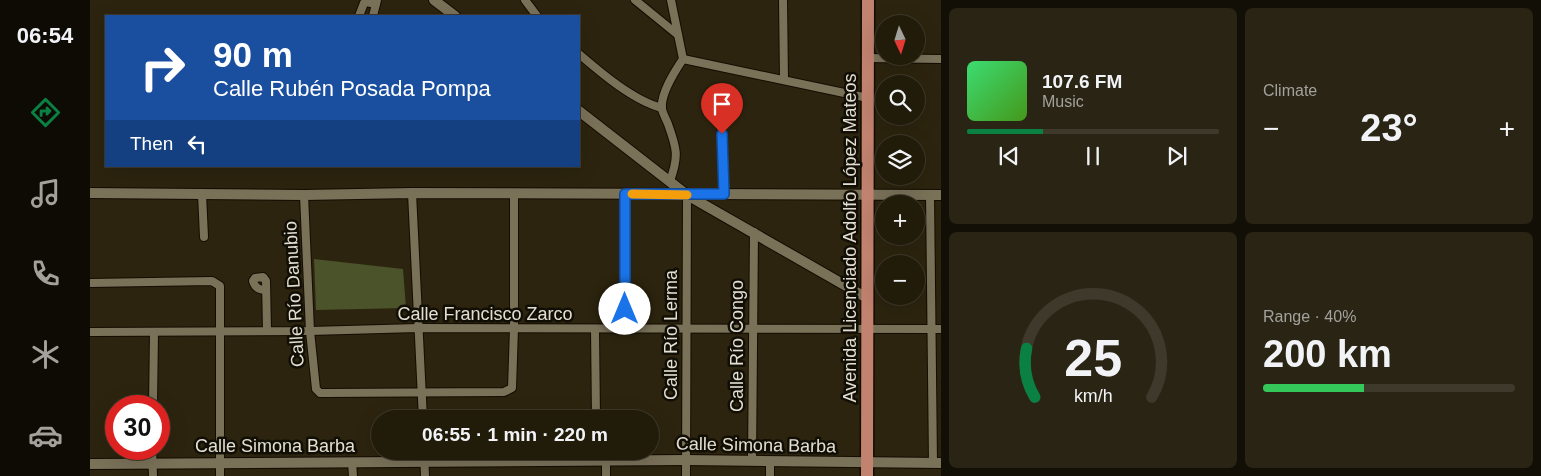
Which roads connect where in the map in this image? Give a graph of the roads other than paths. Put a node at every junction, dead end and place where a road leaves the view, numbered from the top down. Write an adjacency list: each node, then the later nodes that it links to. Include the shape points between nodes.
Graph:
1 (434, 0): 10 (street)
2 (525, 0): 11 (street)
3 (635, 0): 12 (street)
4 (670, 0): 12 (street)
5 (783, 0): 17 (street)
6 (868, 0): 14 (main road, Avenida Licenciado Adolfo López Mateos)
7 (376, 2): 8 (street, via 364,3); 9 (street)
8 (359, 15)
9 (373, 15)
10 (454, 15)
11 (536, 15)
12 (678, 35): 16 (street)
13 (580, 55): 19 (street, via 637,99)
14 (868, 58): 15 (street); 18 (main road, Avenida Licenciado Adolfo López Mateos)
15 (941, 58)
16 (683, 59): 17 (street); 19 (street, via 671,78)
17 (784, 80): 18 (street)
18 (868, 98): 31 (main road, Avenida Licenciado Adolfo López Mateos)
19 (662, 108): 22 (street, via 676,152)
20 (580, 113): 22 (street)
21 (721, 114): 28 (street)
22 (670, 181): 30 (street)
23 (90, 193): 24 (street)
24 (202, 194): 29 (street); 35 (street)
25 (412, 194): 26 (street); 29 (street); 39 (street)
26 (514, 194): 27 (street); 40 (street)
27 (625, 194): 30 (street); 41 (street)
28 (724, 194): 30 (street); 31 (street)
29 (304, 195): 50 (street, Calle Río Danubio)
30 (687, 195): 34 (street); 42 (street, Calle Río Lerma)
31 (868, 195): 32 (street); 38 (main road, Avenida Licenciado Adolfo López Mateos)
32 (930, 195): 33 (street); 45 (street)
33 (941, 195)
34 (754, 232): 38 (street); 43 (street, Calle Río Congo)
35 (204, 237)
36 (90, 283): 48 (street, via 212,281 220,286)
37 (266, 290): 49 (street)
38 (867, 298): 44 (main road, Avenida Licenciado Adolfo López Mateos)
39 (418, 328): 40 (street, Calle Francisco Zarco); 50 (street, Calle Francisco Zarco); 53 (street)
40 (514, 328): 46 (street, Calle Francisco Zarco); 53 (street, via 513,386 510,390)
41 (625, 328): 42 (street, Calle Francisco Zarco); 46 (street, Calle Francisco Zarco)
42 (687, 328): 43 (street, Calle Francisco Zarco); 61 (street, Calle Río Lerma)
43 (752, 328): 44 (street, Calle Francisco Zarco); 62 (street, Calle Río Congo)
44 (867, 328): 45 (street, Calle Francisco Zarco); 65 (main road, Avenida Licenciado Adolfo López Mateos)
45 (931, 328): 47 (street, Calle Francisco Zarco); 68 (street)
46 (595, 329): 56 (street)
47 (941, 330)
48 (221, 331): 49 (street, Calle Francisco Zarco); 52 (street, Calle Francisco Zarco); 67 (street)
49 (267, 331): 50 (street, Calle Francisco Zarco)
50 (310, 331): 53 (street, Calle Río Danubio, via 314,385 318,391)
51 (90, 332): 52 (street, Calle Francisco Zarco)
52 (154, 332): 54 (street)
53 (422, 393): 55 (street)
54 (153, 395)
55 (423, 410)
56 (596, 410)
57 (376, 460): 64 (street, Calle Simona Barba)
58 (424, 460): 73 (street)
59 (606, 460): 74 (street)
60 (659, 460): 61 (street, Calle Simona Barba)
61 (686, 460): 62 (street, Calle Simona Barba); 75 (street, Calle Río Lerma)
62 (752, 460): 63 (street, Calle Simona Barba)
63 (770, 460): 65 (street, Calle Simona Barba); 76 (street)
64 (352, 462): 67 (street, Calle Simona Barba); 72 (street)
65 (867, 462): 68 (street, Calle Simona Barba); 77 (main road, Avenida Licenciado Adolfo López Mateos)
66 (152, 463): 67 (street, Calle Simona Barba); 69 (street, Calle Simona Barba); 70 (street)
67 (219, 463): 71 (street)
68 (937, 463)
69 (90, 464)
70 (152, 476)
71 (220, 476)
72 (352, 476)
73 (425, 476)
74 (606, 476)
75 (686, 476)
76 (770, 476)
77 (867, 476)

